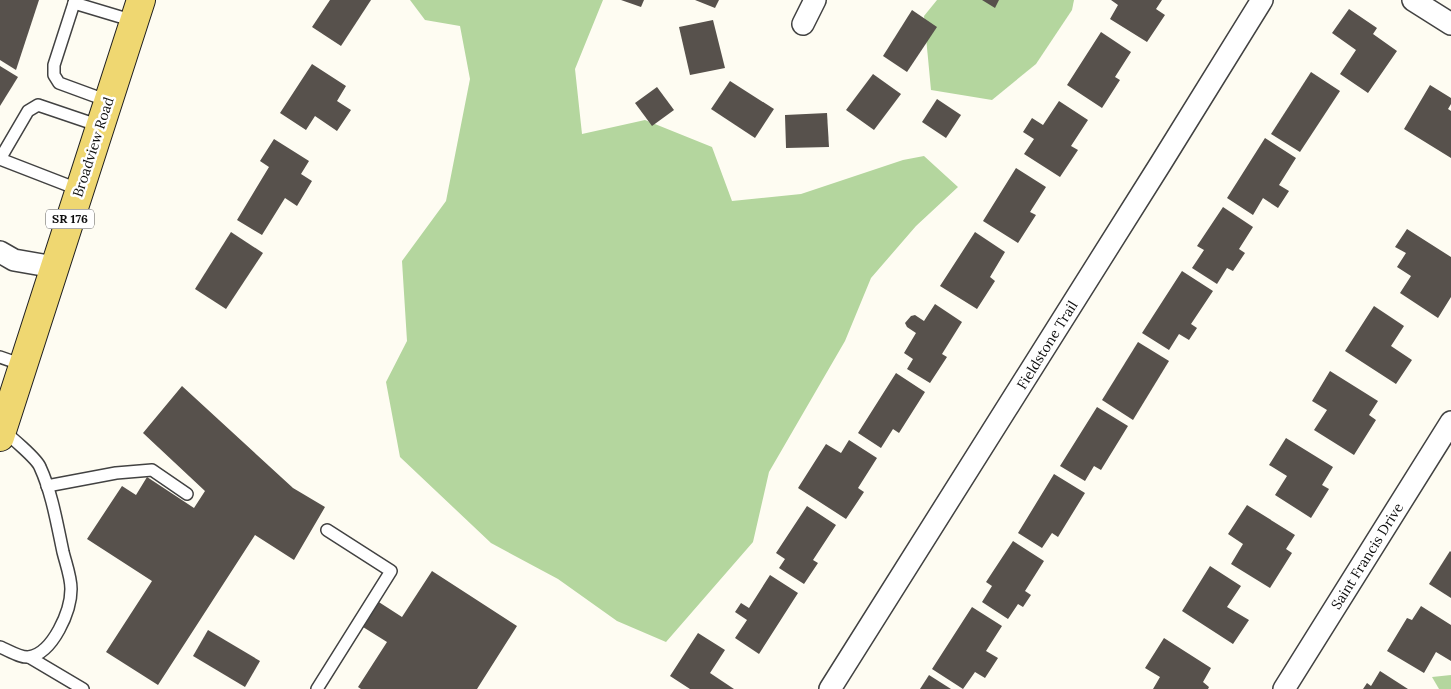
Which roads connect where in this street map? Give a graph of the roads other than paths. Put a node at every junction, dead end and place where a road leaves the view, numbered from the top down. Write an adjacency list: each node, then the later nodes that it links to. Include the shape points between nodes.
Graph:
1 (815, 0): 6 (street)
2 (1262, 0): 23 (street, Fieldstone Trail)
3 (1413, 0): 7 (street)
4 (75, 2): 5 (lane); 8 (lane, via 54,65 54,75 59,83)
5 (137, 11): 8 (main road, Broadview Road / SR 176)
6 (802, 24)
7 (1451, 24)
8 (104, 114): 9 (lane, via 38,105 28,111); 10 (main road, Broadview Road / SR 176)
9 (0, 159): 10 (lane)
10 (80, 190): 12 (main road, Broadview Road / SR 176)
11 (0, 252): 12 (street, via 14,260)
12 (54, 267): 13 (main road, Broadview Road / SR 176)
13 (12, 361): 15 (main road, Broadview Road / SR 176)
14 (1451, 422): 24 (street, Saint Francis Drive)
15 (1, 432): 16 (lane, via 40,465)
16 (47, 486): 17 (lane, via 152,470); 20 (lane, via 71,587 70,597 54,640 45,650)
17 (187, 494)
18 (327, 530): 22 (lane, via 391,570)
19 (0, 647): 20 (lane)
20 (29, 657): 21 (lane)
21 (83, 689)
22 (317, 689)
23 (830, 689)
24 (1284, 689)

